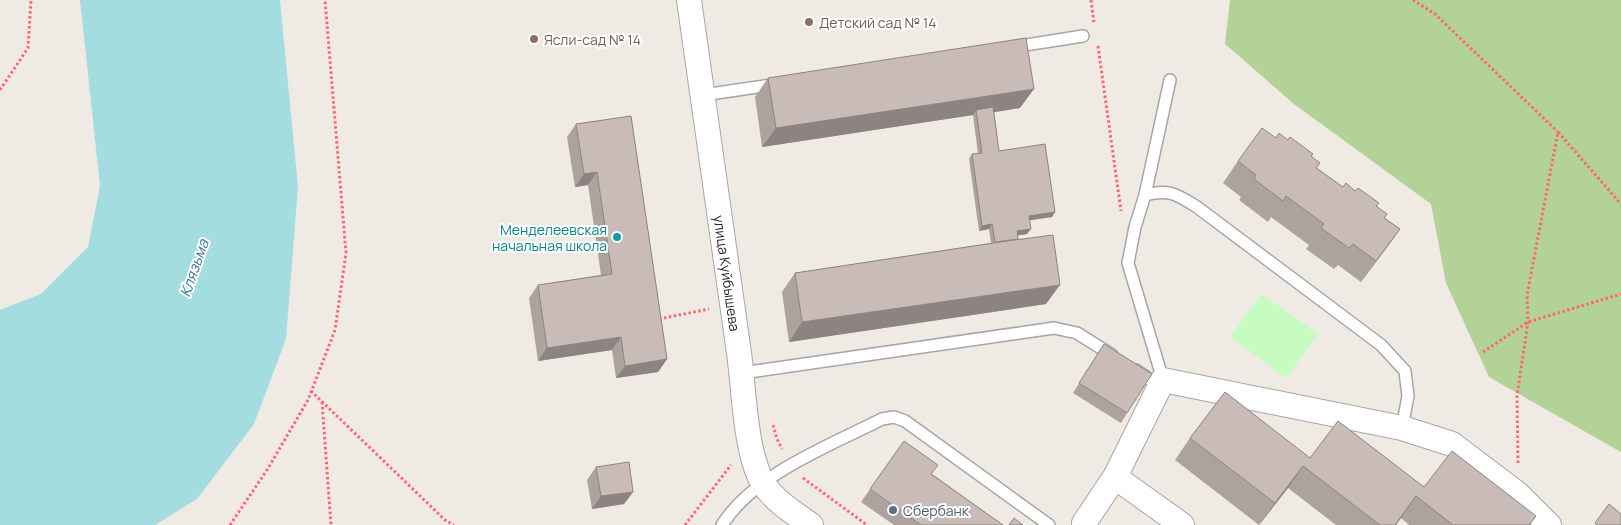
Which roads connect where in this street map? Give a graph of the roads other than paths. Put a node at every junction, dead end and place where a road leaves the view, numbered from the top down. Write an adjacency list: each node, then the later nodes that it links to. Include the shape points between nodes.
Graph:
1 (689, 0): 6 (street, улица Куйбышева)
2 (1083, 36): 3 (lane)
3 (1005, 48)
4 (1170, 80): 7 (lane)
5 (789, 82): 6 (lane)
6 (703, 95): 8 (street, улица Куйбышева)
7 (1145, 195): 9 (lane, via 1128,263); 10 (lane, via 1161,191 1184,198 1381,345 1405,371 1408,396)
8 (742, 373): 9 (lane, via 1054,328 1077,333 1149,378); 12 (street, улица Куйбышева, via 749,440)
9 (1163, 380): 10 (street); 11 (street)
10 (1402, 428): 18 (street, via 1452,444 1518,494)
11 (1115, 478): 13 (street); 17 (street)
12 (763, 482): 14 (lane, via 731,511); 15 (street, улица Куйбышева, via 777,499); 16 (lane, via 882,419 894,417 905,420)
13 (1084, 524)
14 (722, 525)
15 (811, 525)
16 (1049, 525)
17 (1182, 525)
18 (1548, 525)

